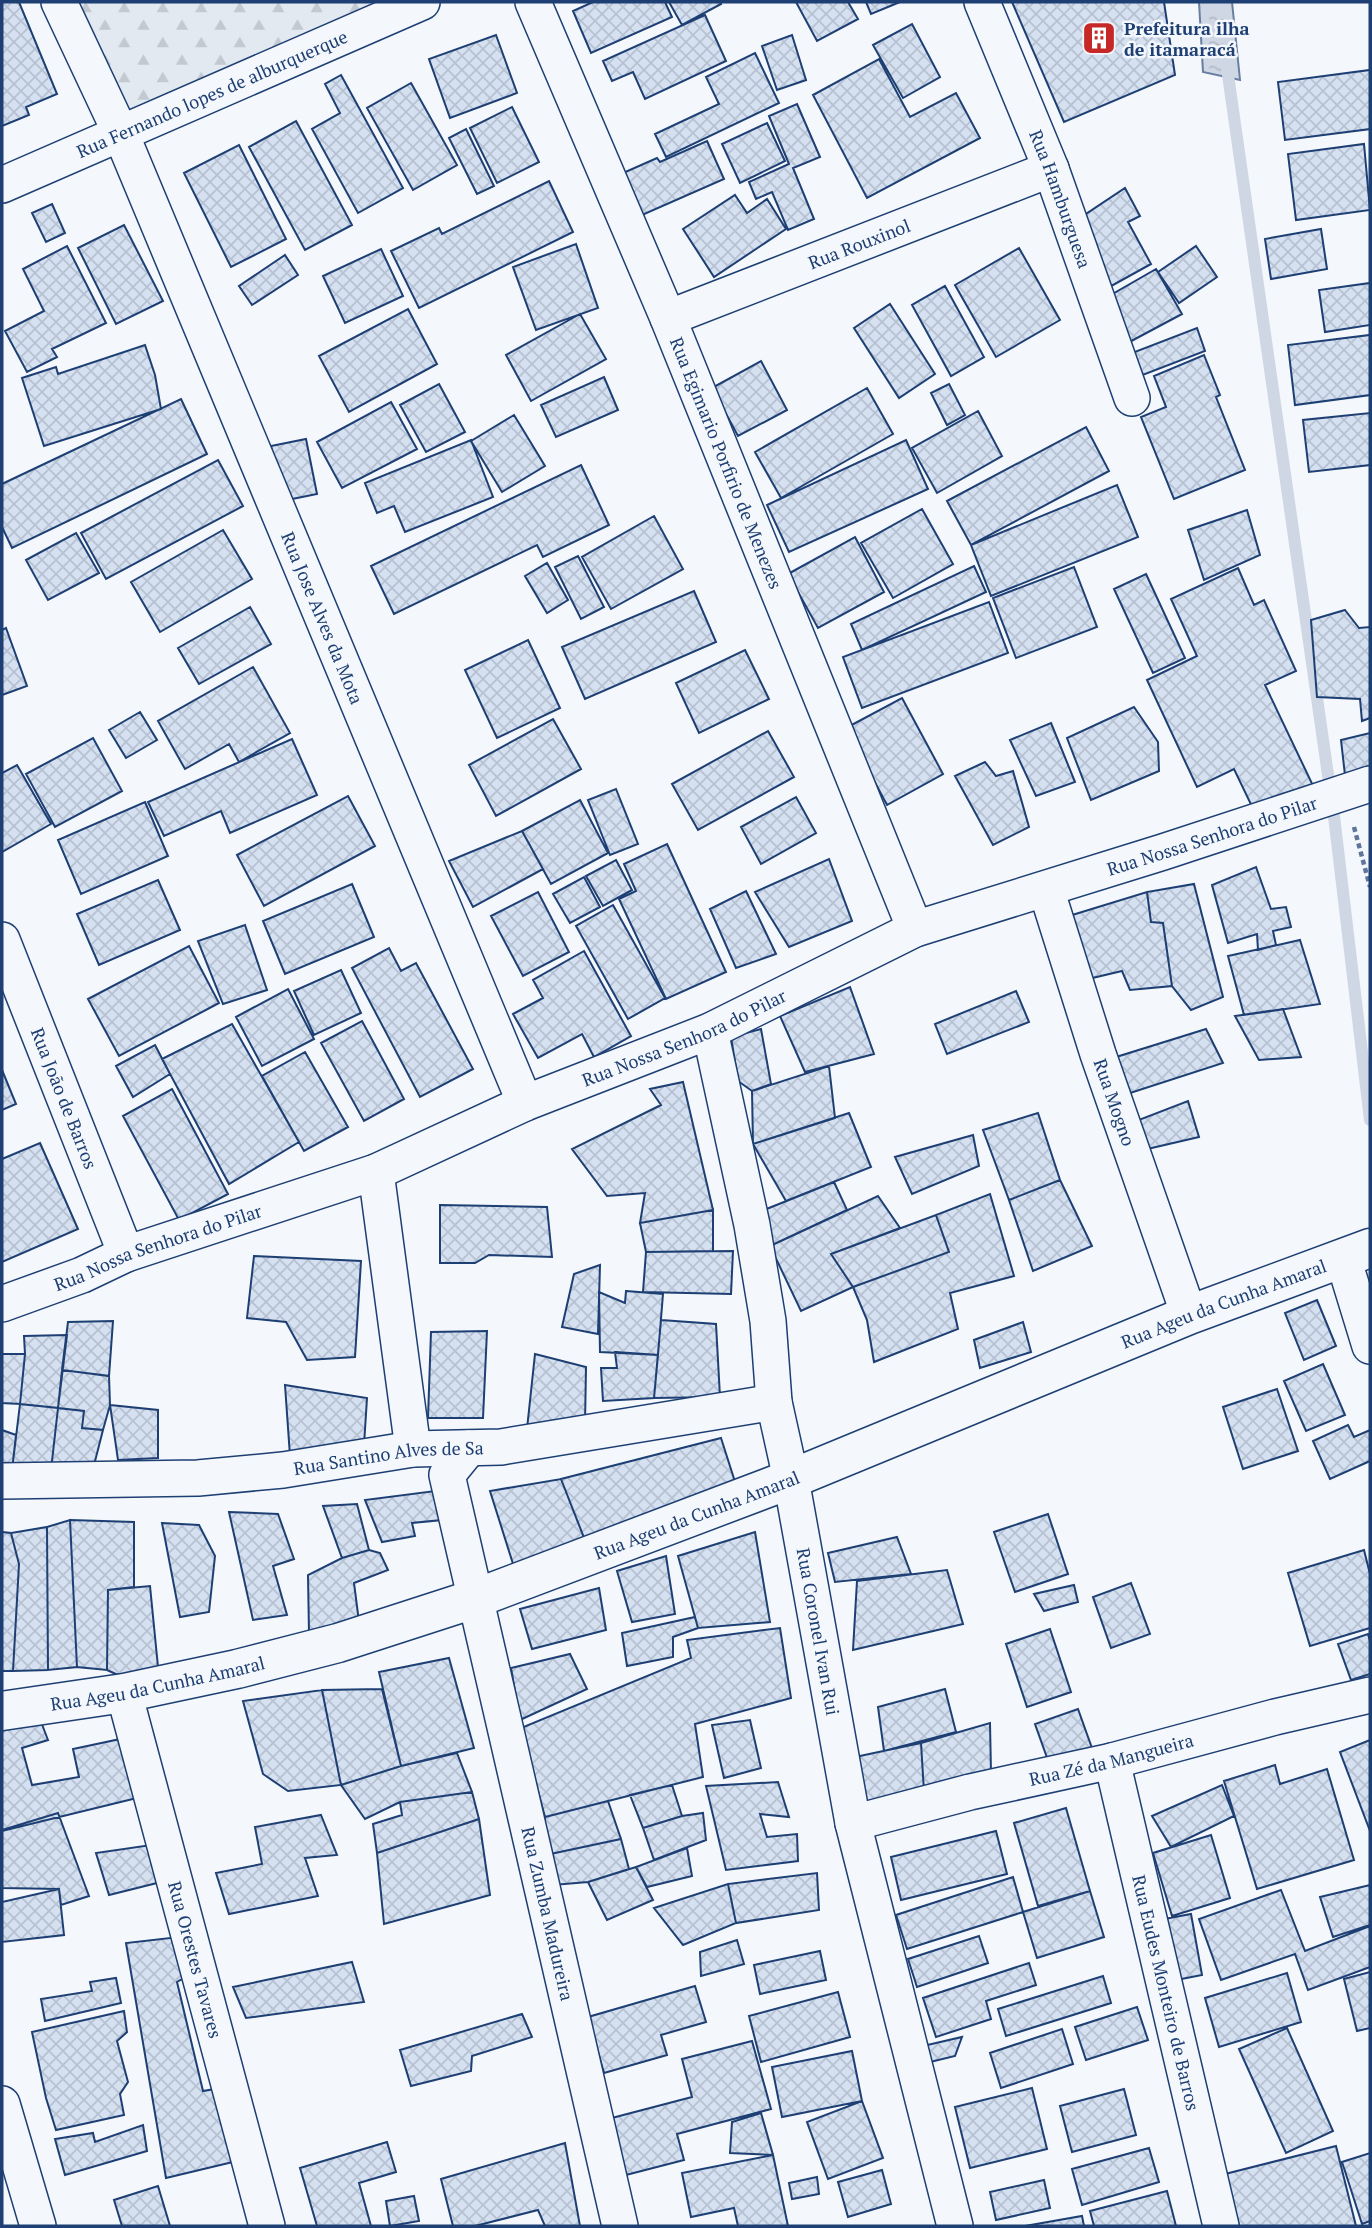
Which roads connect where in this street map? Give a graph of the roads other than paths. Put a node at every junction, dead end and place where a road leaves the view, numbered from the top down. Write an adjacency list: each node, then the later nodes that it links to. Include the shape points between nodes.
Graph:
1 (59, 2): 5 (street, Rua Jose Alves da Mota)
2 (422, 2): 5 (street, Rua Fernando lopes de alburquerque)
3 (533, 2): 8 (street, Rua Egimario Porfirio de Menezes)
4 (982, 2): 6 (street, Rua Hamburguesa)
5 (121, 134): 7 (street, Rua Fernando lopes de alburquerque); 15 (street, Rua Jose Alves da Mota)
6 (1051, 169): 8 (street, Rua Rouxinol); 9 (street, Rua Hamburguesa)
7 (2, 184)
8 (668, 318): 12 (street, Rua Egimario Porfirio de Menezes)
9 (1132, 398)
10 (1358, 789): 11 (street, Rua Nossa Senhora do Pilar)
11 (1046, 889): 12 (street, Rua Nossa Senhora do Pilar); 20 (street, Rua Mogno)
12 (915, 929): 14 (street, Rua Nossa Senhora do Pilar)
13 (2, 940): 18 (street, Rua João de Barros)
14 (710, 1031): 15 (street, Rua Nossa Senhora do Pilar); 22 (street, Rua Coronel Ivan Rui, via 752,1224 768,1321)
15 (525, 1103): 16 (street, Rua Nossa Senhora do Pilar)
16 (376, 1172): 18 (street, Rua Nossa Senhora do Pilar); 24 (street)
17 (1357, 1253): 20 (street, Rua Ageu da Cunha Amaral); 21 (street)
18 (127, 1254): 19 (street, Rua Nossa Senhora do Pilar)
19 (2, 1304)
20 (1189, 1315): 25 (street, Rua Ageu da Cunha Amaral)
21 (1370, 1346)
22 (774, 1402): 23 (street, Rua Santino Alves de Sa, via 501,1447); 25 (street, Rua Coronel Ivan Rui)
23 (469, 1448): 24 (street, Rua Santino Alves de Sa); 27 (street, Rua Zumba Madureira, via 447,1475)
24 (413, 1449): 26 (street, Rua Santino Alves de Sa, via 198,1478)
25 (791, 1479): 27 (street, Rua Ageu da Cunha Amaral); 32 (street, Rua Coronel Ivan Rui)
26 (2, 1481)
27 (474, 1599): 28 (street, Rua Ageu da Cunha Amaral, via 338,1643); 37 (street, Rua Zumba Madureira)
28 (124, 1693): 30 (street, Rua Ageu da Cunha Amaral); 36 (street, Rua Orestes Tavares)
29 (1370, 1695): 31 (street, Rua Zé da Mangueira)
30 (2, 1711)
31 (1112, 1760): 32 (street, Rua Zé da Mangueira); 39 (street, Rua Eudes Monteiro de Barros)
32 (853, 1823): 38 (street, Rua Coronel Ivan Rui)
33 (2, 2104): 34 (street)
34 (10, 2162): 35 (street)
35 (38, 2226)
36 (267, 2226)
37 (620, 2226)
38 (955, 2226)
39 (1221, 2226)

